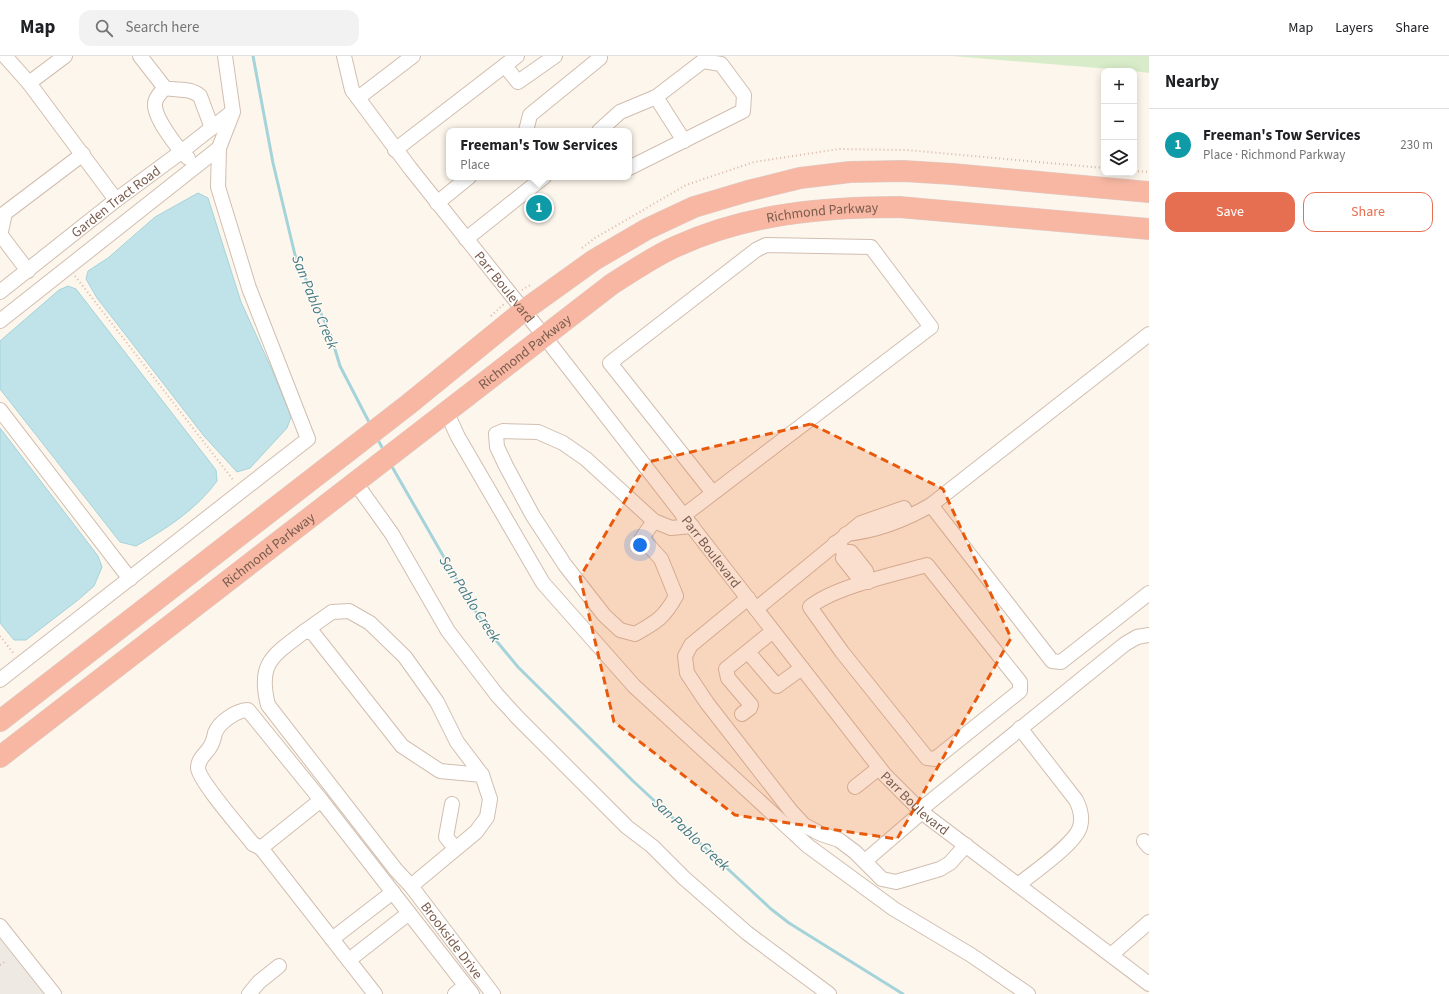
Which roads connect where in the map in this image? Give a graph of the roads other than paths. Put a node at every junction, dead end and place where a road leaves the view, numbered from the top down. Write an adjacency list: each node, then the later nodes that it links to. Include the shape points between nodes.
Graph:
1 (5, 56): 11 (street)
2 (65, 56): 11 (street)
3 (140, 56): 12 (street)
4 (225, 56): 15 (street)
5 (344, 56): 14 (street, Parr Boulevard, via 352,90)
6 (413, 56): 14 (street)
7 (517, 56): 10 (street)
8 (555, 56): 10 (street, via 518,82)
9 (600, 58): 17 (street, via 530,114)
10 (505, 66): 21 (street)
11 (29, 83): 23 (street)
12 (165, 88): 16 (street, via 187,89 200,96); 22 (street, via 155,103 156,111)
13 (656, 97): 18 (street, via 620,112); 19 (street); 19 (street, via 703,61 721,64 744,95 743,112)
14 (358, 98): 21 (street, Parr Boulevard)
15 (233, 112): 16 (street, Garden Tract Road); 20 (street)
16 (212, 128): 22 (street, Garden Tract Road)
17 (527, 128)
18 (602, 128)
19 (684, 141): 25 (street)
20 (219, 148): 24 (street); 48 (street, via 218,187 246,281 308,439)
21 (395, 150): 30 (street, Parr Boulevard)
22 (181, 152): 24 (street); 29 (street, Garden Tract Road)
23 (83, 154): 29 (street); 32 (street, via 5,213)
24 (196, 166): 37 (street)
25 (632, 167)
26 (465, 180): 30 (street)
27 (540, 180): 33 (street)
28 (1149, 192): 36 (highway, Richmond Parkway, via 903,171 850,172 800,178 694,208 647,229 594,260)
29 (116, 200): 34 (street, Garden Tract Road)
30 (437, 203): 33 (street, Parr Boulevard)
31 (1149, 229): 39 (highway, Richmond Parkway, via 899,207 831,209 770,216 676,246 612,284)
32 (0, 235): 34 (street)
33 (466, 239): 36 (street, Parr Boulevard)
34 (28, 270): 35 (street, Garden Tract Road)
35 (0, 292)
36 (523, 311): 39 (street, Parr Boulevard); 59 (highway, Richmond Parkway, via 409,404)
37 (0, 321)
38 (1149, 334): 44 (street)
39 (544, 336): 41 (highway, Richmond Parkway); 46 (street, Parr Boulevard)
40 (0, 410): 48 (street)
41 (446, 411): 42 (highway, Richmond Parkway); 89 (street, via 458,437 543,583 634,686 820,855 894,910 971,955)
42 (355, 482): 61 (highway, Richmond Parkway); 88 (street, via 392,534 448,631 497,695 627,827 652,846 747,933)
43 (713, 493): 43 (street, via 931,327 871,247 766,246 756,250 610,363); 46 (street)
44 (931, 505): 47 (street, via 913,515); 50 (street, via 1052,661 1061,662)
45 (654, 521): 45 (street, via 586,459 563,443 538,432 510,430 496,434 497,447 509,473 533,516 566,565 604,615 620,630 635,634 667,613 676,596 661,559 642,538); 46 (street, via 671,528)
46 (688, 521): 51 (street, Parr Boulevard)
47 (842, 543): 49 (street, via 866,571); 51 (street)
48 (130, 579): 57 (street)
49 (868, 582): 49 (street, via 818,600 810,607 842,652 927,758 935,759 1020,691 1020,682 927,565)
50 (1149, 593)
51 (752, 604): 53 (street, Parr Boulevard); 71 (street, via 691,645 685,656 687,673 804,825 839,840)
52 (306, 631): 63 (street, via 313,633 402,746 440,771); 63 (street, Brookside Drive, via 332,612 349,611 370,623 405,657 437,702 457,742); 73 (street, Brookside Drive, via 275,654 268,664 264,677 268,705)
53 (773, 631): 55 (street); 56 (street, Parr Boulevard)
54 (1149, 635): 60 (street, via 1137,637 1125,644)
55 (748, 652): 56 (street, via 777,686); 58 (street, via 726,669 728,678 751,705)
56 (802, 668): 62 (street, Parr Boulevard)
57 (0, 680)
58 (742, 714)
59 (0, 721)
60 (1020, 728): 67 (street); 72 (street, via 1076,800 1081,811 1081,825 1076,837)
61 (0, 757)
62 (879, 768): 64 (street); 67 (street, Parr Boulevard)
63 (482, 775): 70 (street, Brookside Drive, via 490,799 487,817 476,832)
64 (854, 787)
65 (321, 800): 69 (street); 69 (street, via 248,710 240,711 224,721 217,727 211,746 200,759 198,768 206,783 253,844); 74 (street)
66 (452, 804): 70 (street, via 446,836)
67 (921, 811): 68 (street, Parr Boulevard); 71 (street)
68 (966, 845): 71 (street, via 950,863 940,869 896,882 882,879); 72 (street, Parr Boulevard)
69 (261, 848): 78 (street)
70 (455, 848): 73 (street, Brookside Drive)
71 (865, 861)
72 (1018, 885): 79 (street, Parr Boulevard)
73 (411, 886): 87 (street, Brookside Drive)
74 (393, 892): 75 (street); 78 (street)
75 (409, 913): 80 (street); 83 (street)
76 (1149, 922): 79 (street)
77 (3, 934): 84 (street)
78 (332, 939): 80 (street)
79 (1111, 955): 82 (street, Parr Boulevard)
80 (349, 960): 86 (street)
81 (279, 966): 85 (street)
82 (1149, 984)
83 (464, 991)
84 (54, 994)
85 (249, 994)
86 (375, 994)
87 (493, 994)
88 (829, 994)
89 (1028, 994)

